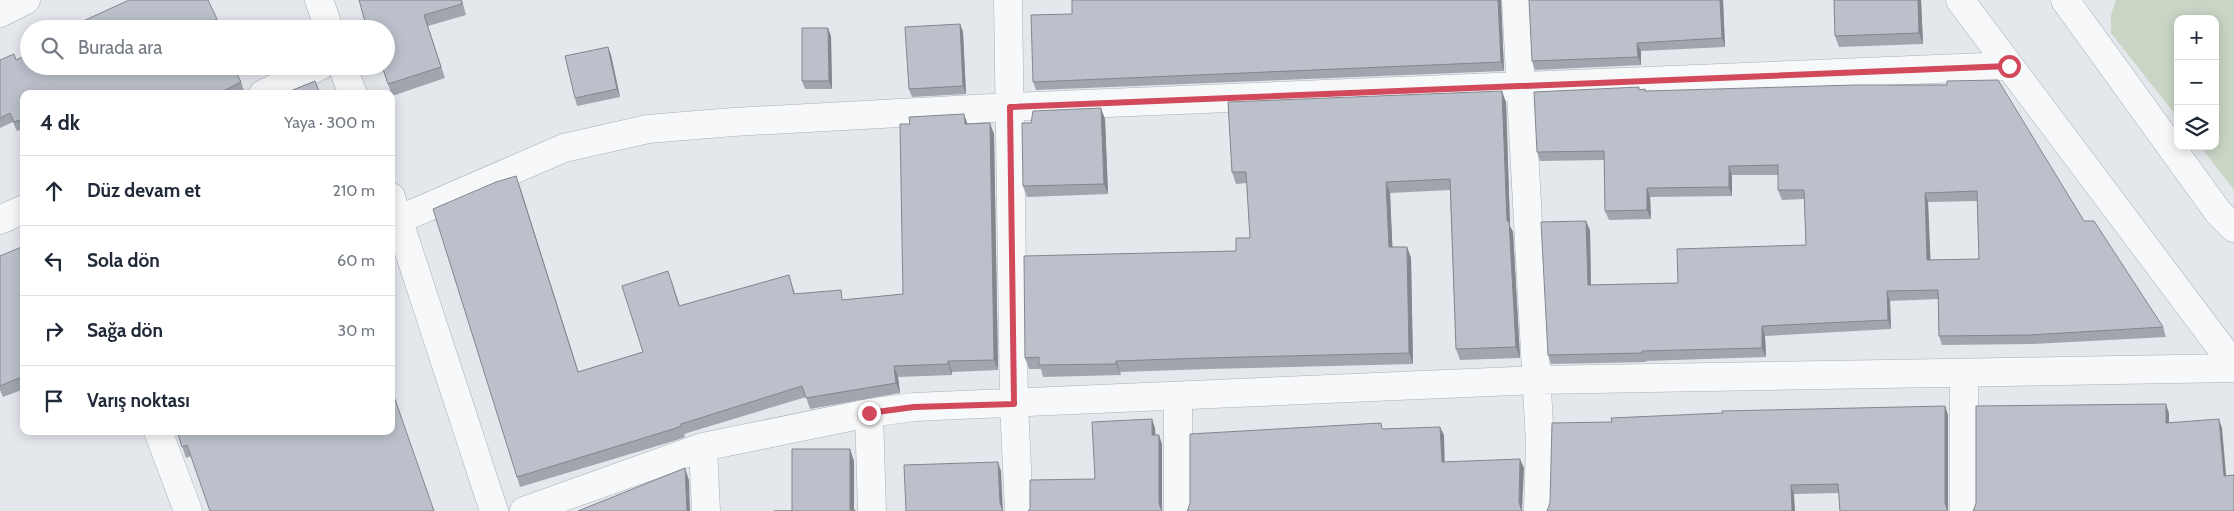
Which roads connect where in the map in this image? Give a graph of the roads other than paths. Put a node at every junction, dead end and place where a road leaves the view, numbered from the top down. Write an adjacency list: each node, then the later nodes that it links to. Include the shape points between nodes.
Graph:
1 (26, 0): 7 (street)
2 (319, 0): 8 (street)
3 (1008, 0): 15 (street)
4 (1516, 0): 12 (street)
5 (1960, 0): 9 (street)
6 (2065, 0): 20 (street, via 2218,212)
7 (0, 13)
8 (326, 20)
9 (2009, 66): 12 (street); 21 (street)
10 (302, 75): 13 (street)
11 (346, 75): 14 (street)
12 (1522, 85): 15 (street); 23 (street)
13 (271, 90)
14 (351, 90)
15 (1010, 107): 17 (street, via 648,129 564,148); 25 (street)
16 (20, 211): 19 (street)
17 (395, 213)
18 (395, 216): 30 (street)
19 (0, 220)
20 (2234, 228)
21 (2234, 367): 22 (street)
22 (1964, 373): 23 (street); 37 (street)
23 (1537, 380): 24 (street); 36 (street, via 1540,444)
24 (1178, 397): 25 (street); 35 (street)
25 (1014, 404): 26 (street, via 914,407); 34 (street)
26 (869, 413): 28 (street); 33 (street)
27 (160, 435): 29 (street)
28 (703, 447): 31 (street); 32 (street)
29 (188, 511)
30 (494, 511)
31 (524, 511)
32 (706, 511)
33 (872, 511)
34 (1019, 511)
35 (1178, 511)
36 (1538, 511)
37 (1964, 511)

